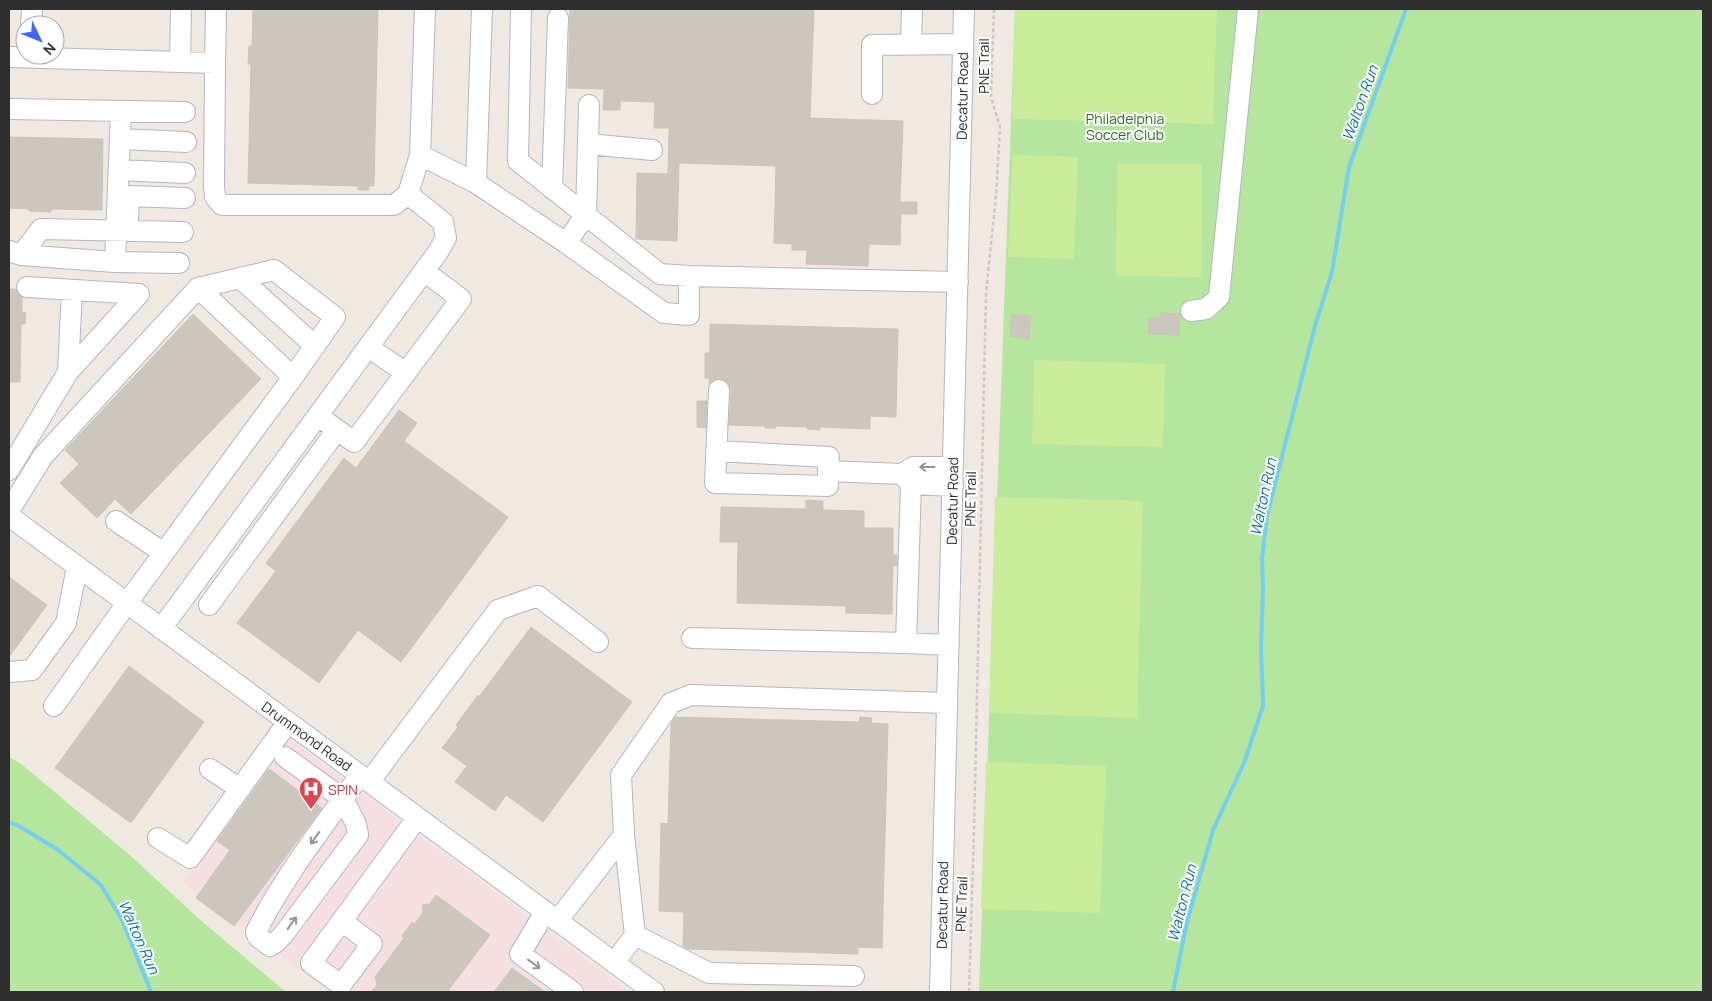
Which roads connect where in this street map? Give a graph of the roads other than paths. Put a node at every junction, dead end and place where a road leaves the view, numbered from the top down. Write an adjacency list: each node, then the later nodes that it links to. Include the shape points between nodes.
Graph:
1 (181, 9): 13 (street)
2 (216, 9): 14 (street)
3 (425, 9): 24 (street)
4 (482, 9): 27 (street)
5 (522, 9): 28 (street, via 518,161)
6 (912, 9): 10 (street)
7 (964, 9): 11 (street, Decatur Road)
8 (1248, 9): 45 (street, via 1219,297 1206,309)
9 (558, 18): 28 (street)
10 (911, 44): 11 (street); 15 (street, via 872,45)
11 (963, 44): 41 (street, Decatur Road)
12 (65, 57): 13 (street)
13 (180, 62): 14 (street)
14 (215, 63): 29 (street, via 214,186 215,197 222,205 394,206)
15 (872, 94)
16 (589, 105): 22 (street)
17 (9, 109): 18 (street)
18 (121, 110): 19 (street); 20 (street)
19 (185, 112)
20 (120, 139): 21 (street); 25 (street)
21 (186, 142)
22 (588, 144): 23 (street); 31 (street)
23 (652, 150)
24 (420, 155): 27 (street); 29 (street)
25 (119, 170): 26 (street); 32 (street)
26 (184, 173)
27 (476, 183): 34 (street)
28 (552, 189): 31 (street)
29 (408, 194): 38 (street, via 443,222 446,238)
30 (186, 198): 32 (street, via 129,196)
31 (586, 215): 34 (street); 39 (street, via 660,274)
32 (122, 230): 33 (street); 35 (street, via 41,229); 36 (street)
33 (183, 232)
34 (566, 243): 39 (street, via 664,313 689,315)
35 (15, 253): 36 (street)
36 (115, 262): 37 (street)
37 (179, 263)
38 (424, 271): 47 (street); 49 (street, via 461,299)
39 (689, 276): 41 (street)
40 (240, 278): 43 (street); 46 (street); 46 (street, via 274,270 335,318)
41 (958, 282): 57 (street, Decatur Road)
42 (27, 287): 44 (street)
43 (198, 288): 50 (street); 59 (street, via 43,456)
44 (72, 290): 48 (street); 48 (street, via 139,294)
45 (1191, 311)
46 (315, 346): 50 (street)
47 (368, 347): 49 (street); 52 (street)
48 (68, 372): 55 (street)
49 (406, 374): 53 (street, via 354,442)
50 (293, 377): 64 (street)
51 (719, 390): 54 (street)
52 (318, 416): 53 (street); 62 (street)
53 (337, 430): 63 (street)
54 (716, 451): 56 (street, via 829,457); 56 (street, via 715,483 828,486)
55 (9, 470)
56 (828, 472): 58 (street)
57 (953, 477): 58 (street, via 913,467); 72 (street, Decatur Road)
58 (907, 479): 71 (street)
59 (9, 511)
60 (9, 516): 65 (street, Drummond Road)
61 (116, 521): 64 (street)
62 (232, 532): 63 (street); 68 (street)
63 (252, 546): 67 (street)
64 (164, 553): 66 (street)
65 (77, 566): 66 (street, Drummond Road); 73 (street, via 66,623 32,670)
66 (127, 603): 68 (street, Drummond Road); 75 (street)
67 (209, 605)
68 (161, 629): 76 (street, Drummond Road)
69 (692, 638): 71 (street)
70 (598, 642): 79 (street, via 538,596 498,610)
71 (906, 643): 72 (street)
72 (949, 645): 74 (street, Decatur Road)
73 (9, 672)
74 (947, 703): 83 (street, via 691,695 670,703 621,775); 92 (street, Decatur Road)
75 (54, 706)
76 (288, 722): 79 (street, Drummond Road); 80 (street)
77 (285, 756): 81 (street)
78 (210, 769): 80 (street)
79 (365, 779): 81 (street); 82 (street, Drummond Road)
80 (240, 789): 84 (street, via 190,858)
81 (343, 799): 81 (street, one-way to 81, via 300,860 256,932 270,946 283,935 358,835)
82 (417, 818): 85 (street, Drummond Road); 86 (street)
83 (624, 834): 85 (street); 87 (street)
84 (158, 838)
85 (551, 917): 88 (street, Drummond Road); 91 (street, one-way to 91, via 520,954)
86 (342, 921)
87 (635, 935): 88 (street); 89 (street, via 709,973)
88 (614, 963): 90 (street, Drummond Road)
89 (854, 976)
90 (641, 989)
91 (573, 992)
92 (940, 992)

